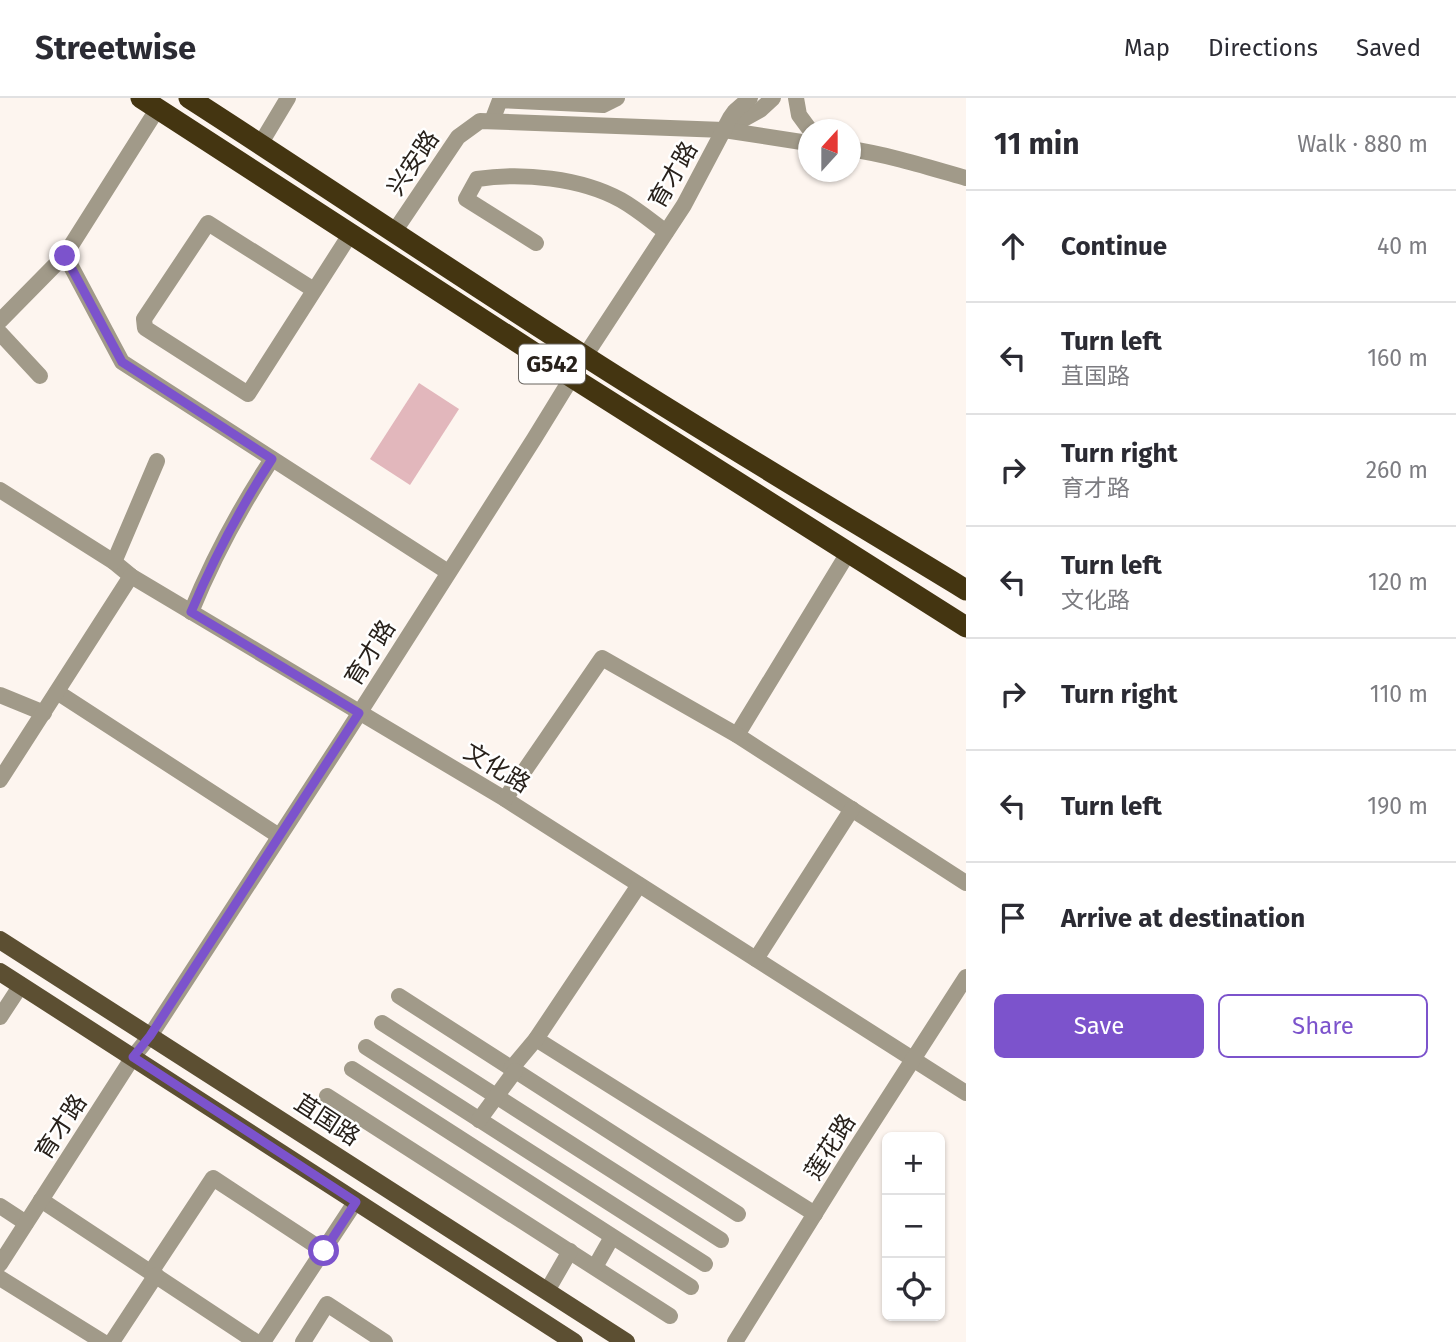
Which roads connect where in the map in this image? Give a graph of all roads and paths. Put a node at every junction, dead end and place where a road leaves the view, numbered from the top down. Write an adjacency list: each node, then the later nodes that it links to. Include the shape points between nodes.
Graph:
1 (188, 98): 12 (highway, G542)
2 (288, 98): 12 (street)
3 (617, 98): 9 (street, via 603,105 500,100)
4 (750, 98): 10 (street, 育才路)
5 (773, 98): 10 (street)
6 (796, 98): 8 (street)
7 (150, 103): 17 (highway, G542); 19 (street)
8 (802, 119)
9 (492, 121): 10 (street, 兴安路); 15 (street, 兴安路, via 480,121 458,137)
10 (724, 130): 11 (street, 兴安路); 16 (street, 育才路)
11 (798, 141)
12 (261, 144): 15 (highway, G542)
13 (861, 150): 14 (street)
14 (966, 178)
15 (394, 232): 22 (highway, G542)
16 (666, 232): 18 (street, via 621,200 580,184 533,176 477,178 466,199); 25 (street, 育才路)
17 (351, 233): 20 (street); 24 (highway, G542)
18 (536, 243)
19 (65, 256): 21 (street); 30 (street, via 122,362)
20 (314, 290): 20 (street, via 208,223 144,319 145,328 248,394)
21 (0, 321)
22 (541, 328): 24 (main road); 25 (highway, G542)
23 (0, 333): 26 (street)
24 (528, 349): 28 (highway, G542)
25 (584, 356): 27 (highway, G542); 28 (street, 育才路)
26 (40, 376)
27 (618, 377): 29 (main road); 37 (highway, G542)
28 (573, 378): 29 (highway, G542); 35 (street, 育才路)
29 (604, 398): 33 (highway, G542)
30 (272, 459): 35 (street); 38 (street, via 237,515)
31 (157, 461): 34 (street)
32 (0, 490): 34 (street, 文化路)
33 (848, 553): 39 (highway, G542); 44 (street)
34 (114, 562): 36 (street, 文化路)
35 (448, 572): 43 (street, 育才路)
36 (131, 576): 38 (street, 文化路); 40 (street)
37 (966, 590)
38 (191, 612): 43 (street, 文化路)
39 (966, 627)
40 (57, 692): 42 (street); 48 (street)
41 (0, 695): 42 (street)
42 (44, 713): 45 (street)
43 (359, 713): 46 (street, 文化路); 48 (street, 育才路)
44 (737, 735): 46 (street, via 602,658); 47 (street)
45 (0, 780)
46 (505, 799): 50 (street, 文化路)
47 (852, 809): 49 (street); 52 (street)
48 (279, 836): 59 (street, 育才路)
49 (966, 883)
50 (639, 885): 52 (street, 文化路); 60 (street)
51 (0, 940): 59 (main road, 苴国路)
52 (756, 959): 63 (street, 文化路)
53 (0, 972): 55 (main road)
54 (966, 977): 63 (street, 莲花路)
55 (21, 985): 57 (street); 62 (main road)
56 (399, 996): 65 (street)
57 (0, 1017)
58 (382, 1023): 68 (street)
59 (150, 1036): 62 (street, 育才路); 90 (main road, 苴国路)
60 (536, 1039): 65 (street); 76 (street)
61 (366, 1047): 69 (street)
62 (133, 1057): 72 (street, 育才路); 73 (main road)
63 (914, 1058): 66 (street, 文化路); 76 (street, 莲花路)
64 (352, 1069): 77 (street)
65 (513, 1070): 68 (street); 75 (street)
66 (966, 1093)
67 (327, 1096): 83 (street)
68 (496, 1096): 69 (street); 70 (street)
69 (479, 1120): 71 (street)
70 (655, 1198): 79 (street); 81 (street)
71 (602, 1199): 77 (street); 79 (street)
72 (41, 1200): 78 (street, 育才路); 87 (street)
73 (356, 1202): 82 (street); 98 (main road)
74 (0, 1206): 78 (street)
75 (738, 1214)
76 (815, 1214): 100 (street, 莲花路)
77 (588, 1221): 80 (street)
78 (26, 1223): 84 (street, 育才路)
79 (640, 1223): 85 (street)
80 (612, 1237): 86 (street); 89 (street)
81 (721, 1240)
82 (324, 1251): 87 (street, via 213,1178); 95 (street)
83 (570, 1251): 86 (street); 90 (street)
84 (0, 1264)
85 (705, 1265)
86 (595, 1267): 91 (street)
87 (153, 1273): 93 (street); 94 (street)
88 (0, 1278): 92 (street)
89 (691, 1287)
90 (547, 1291): 99 (main road, 苴国路)
91 (670, 1316)
92 (103, 1342)
93 (111, 1342)
94 (256, 1342)
95 (263, 1342)
96 (303, 1342): 97 (street, via 327,1304)
97 (385, 1342)
98 (574, 1342)
99 (626, 1342)
100 (735, 1342)

